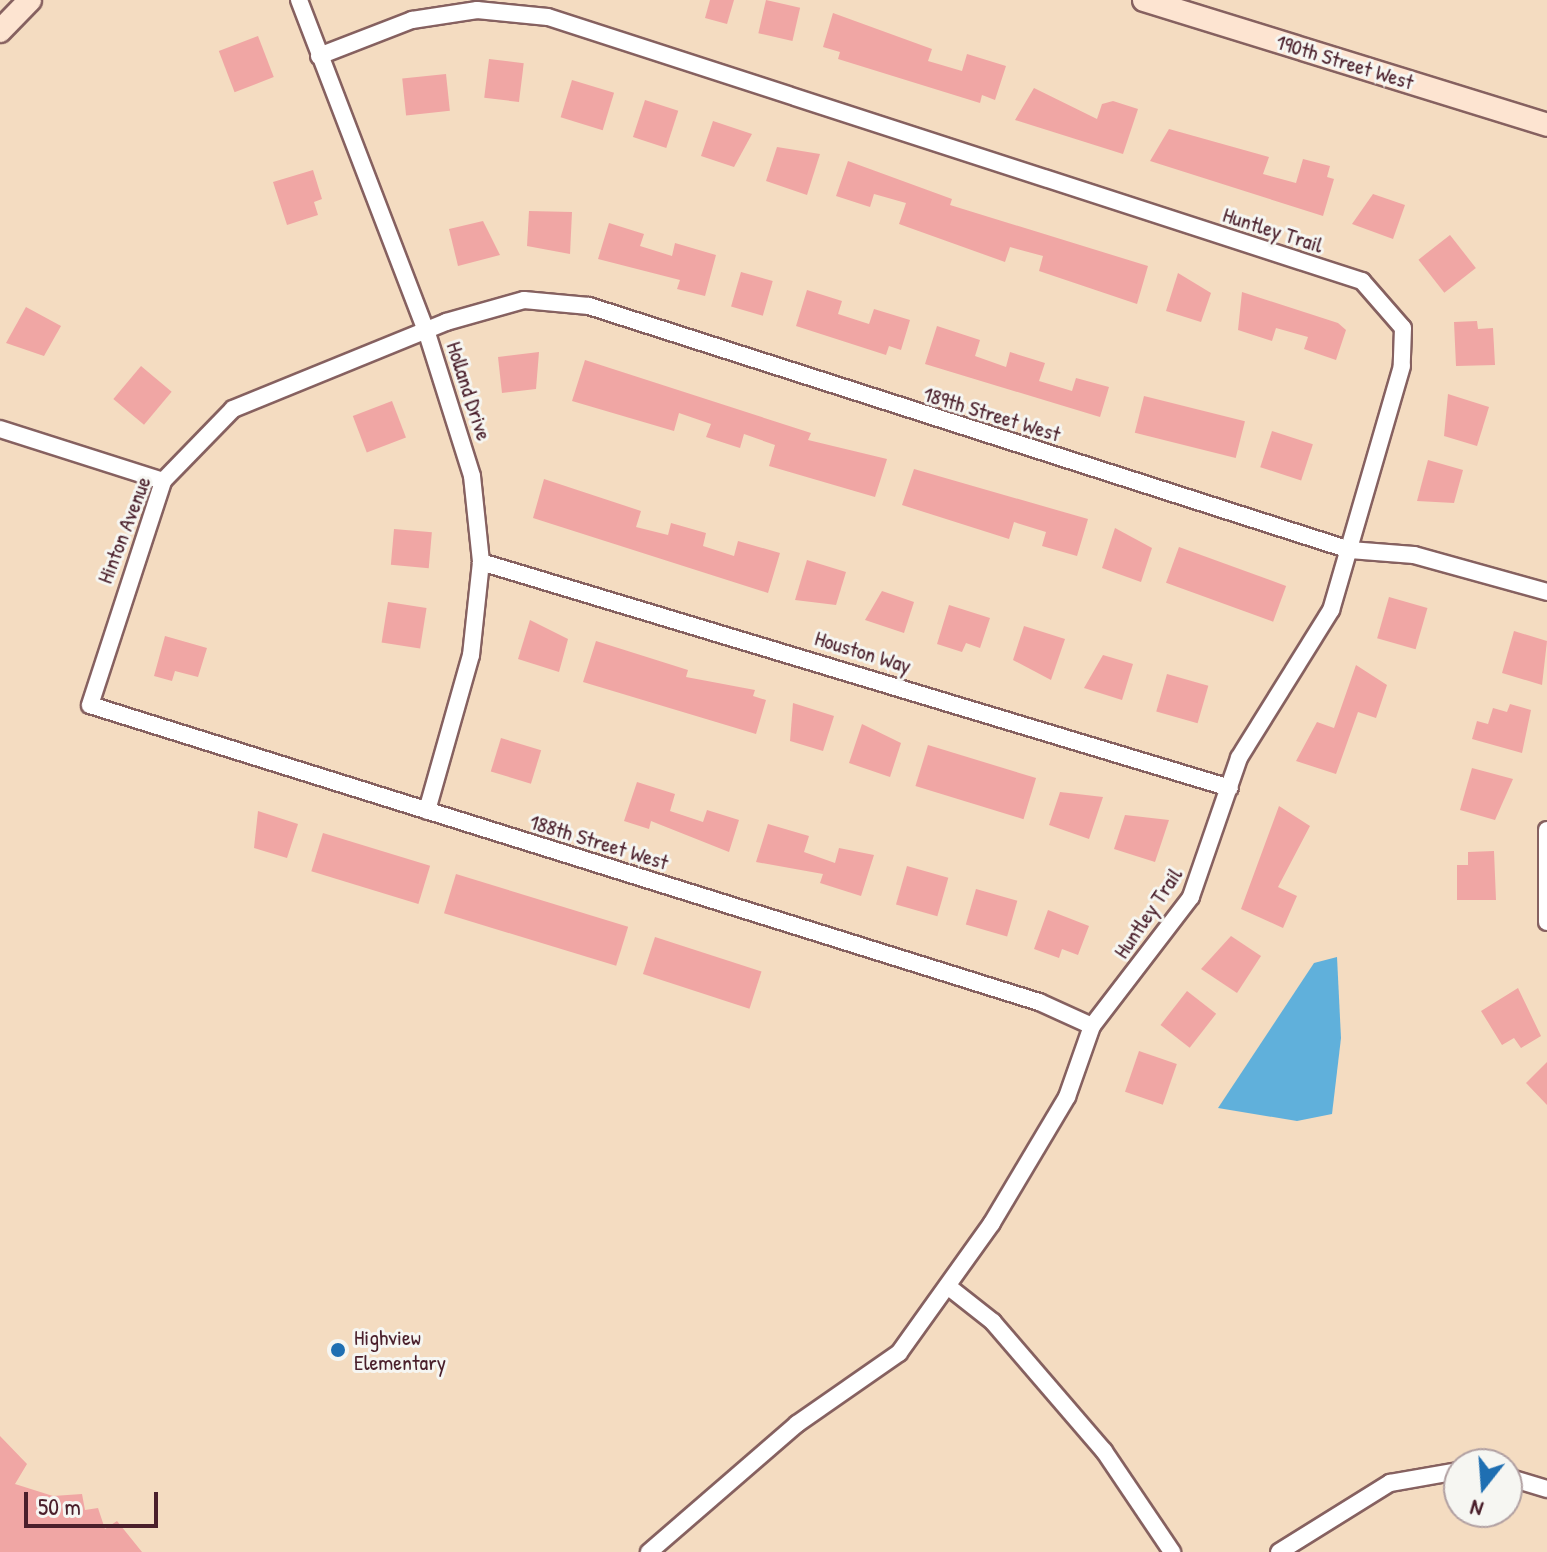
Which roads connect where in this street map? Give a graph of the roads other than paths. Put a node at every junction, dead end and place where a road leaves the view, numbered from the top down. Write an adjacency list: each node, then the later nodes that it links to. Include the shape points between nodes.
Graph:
1 (30, 0): 4 (street)
2 (299, 0): 5 (street, Holland Drive)
3 (1144, 0): 6 (street, 190th Street West)
4 (0, 31)
5 (319, 56): 7 (street, Holland Drive); 10 (street, Huntley Trail, via 412,20 477,10 548,17 1362,281 1390,305 1406,348)
6 (1547, 125)
7 (426, 330): 9 (street, Hinton Avenue, via 233,409); 10 (street, 189th Street West, via 524,300 589,306); 11 (street, Holland Drive, via 472,476)
8 (0, 429): 9 (street)
9 (163, 481): 13 (street, Hinton Avenue)
10 (1350, 550): 12 (street, 189th Street West, via 1414,555); 14 (street, Huntley Trail, via 1331,610 1260,717)
11 (481, 562): 14 (street, Houston Way); 15 (street, Holland Drive, via 471,655)
12 (1547, 592)
13 (90, 705): 15 (street, 188th Street West)
14 (1230, 788): 18 (street, Huntley Trail, via 1191,897)
15 (427, 811): 18 (street, 188th Street West, via 1039,1002)
16 (1547, 830): 17 (street)
17 (1547, 922)
18 (1092, 1026): 19 (street, Huntley Trail, via 1075,1074)
19 (950, 1288): 23 (street, Huntley Trail, via 899,1353 797,1424); 24 (street, via 993,1322 1104,1451)
20 (1443, 1474): 25 (street, via 1390,1483)
21 (1523, 1482): 22 (street)
22 (1547, 1489)
23 (649, 1552)
24 (1172, 1552)
25 (1279, 1552)

